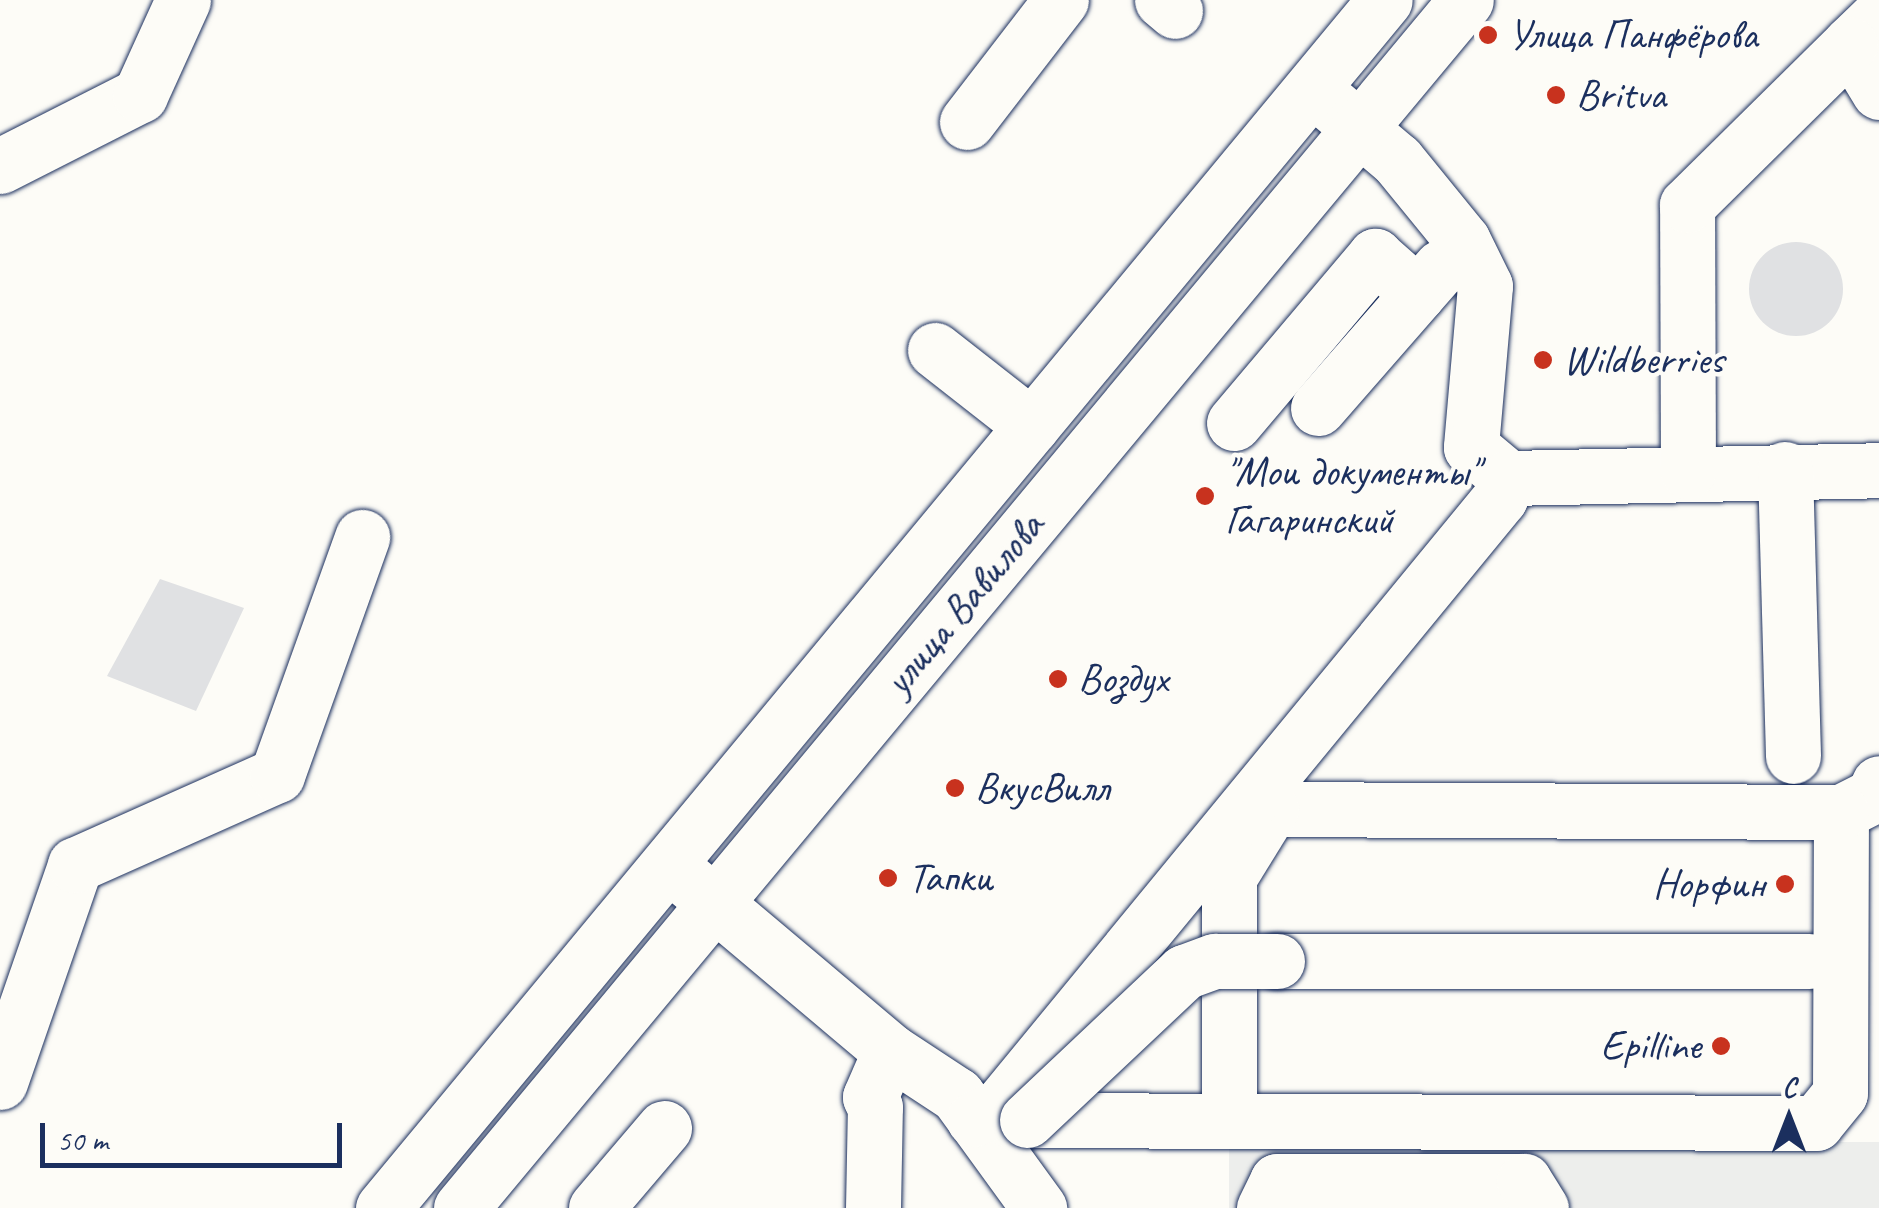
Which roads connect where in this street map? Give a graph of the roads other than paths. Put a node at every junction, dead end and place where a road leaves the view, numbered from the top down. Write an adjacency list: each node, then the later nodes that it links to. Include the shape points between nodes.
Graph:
1 (183, 0): 10 (street, via 140,94)
2 (1061, 0): 8 (street)
3 (1385, 0): 6 (street, улица Вавилова)
4 (1466, 0): 9 (street, улица Вавилова)
5 (1864, 30): 7 (street); 19 (street, via 1687,205)
6 (1311, 88): 9 (street); 16 (street, улица Вавилова)
7 (1879, 92)
8 (966, 122)
9 (1360, 129): 11 (street, via 1397,160); 25 (street, улица Вавилова)
10 (0, 166)
11 (1463, 241): 12 (street); 20 (street, via 1486,286 1471,447)
12 (1418, 294): 14 (street); 15 (street, via 1375,256)
13 (935, 350): 16 (street)
14 (1318, 408)
15 (1234, 422)
16 (1032, 426): 24 (street, улица Вавилова)
17 (1784, 469): 18 (street); 19 (street); 22 (street)
18 (1879, 470)
19 (1688, 471): 20 (street)
20 (1508, 478): 30 (street, via 1500,498 1000,1105)
21 (362, 538): 29 (street, via 277,775 75,865)
22 (1792, 756)
23 (1860, 798): 27 (street, via 1271,809 1229,877); 31 (street, via 1840,1093 1816,1123)
24 (668, 865): 25 (street); 33 (street, улица Вавилова)
25 (716, 902): 28 (street); 34 (street, улица Вавилова)
26 (1809, 961): 27 (street)
27 (1261, 971): 30 (street, bridge, via 1215,961 1184,972); 31 (street)
28 (890, 1050): 30 (street); 36 (street, via 870,1096)
29 (0, 1082)
30 (1001, 1119): 31 (street); 37 (street)
31 (1229, 1120)
32 (664, 1128): 35 (street)
33 (408, 1200)
34 (461, 1208)
35 (596, 1208)
36 (874, 1208)
37 (1039, 1208)
38 (1264, 1208): 39 (street, via 1277,1181 1524,1181)
39 (1541, 1208)

